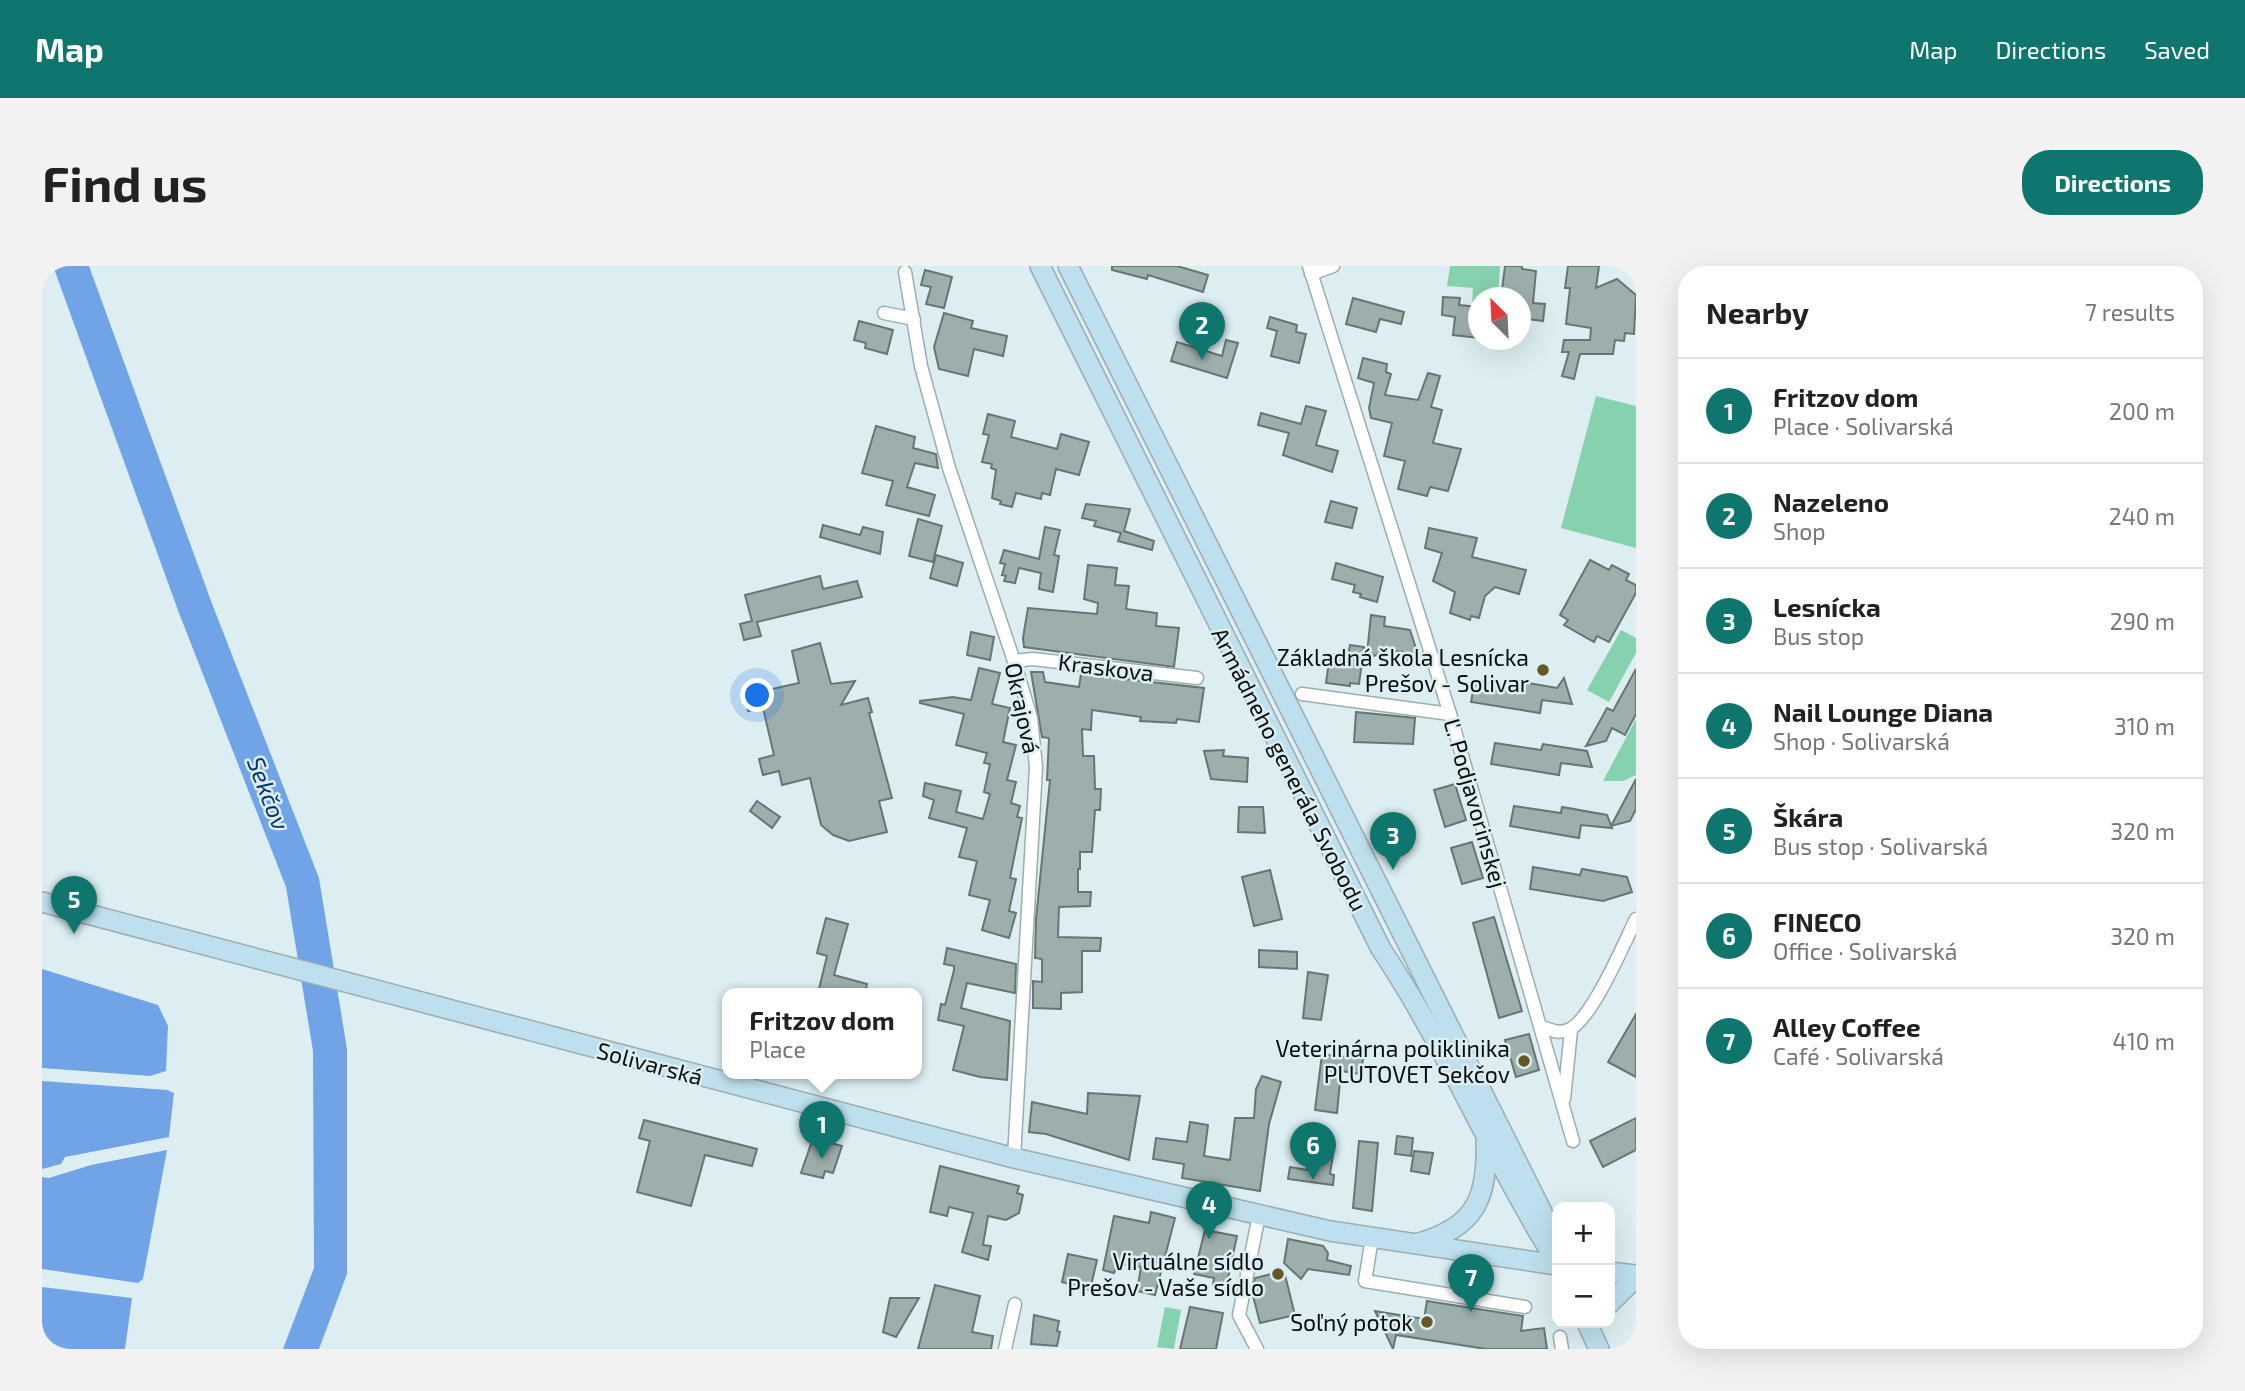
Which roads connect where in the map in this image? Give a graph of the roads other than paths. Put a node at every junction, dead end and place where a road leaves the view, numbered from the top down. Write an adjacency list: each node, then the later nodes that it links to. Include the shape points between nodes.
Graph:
1 (1040, 266): 17 (street, Armádneho generála Svobodu, via 1381,949 1417,1004)
2 (1068, 266): 23 (street, Armádneho generála Svobodu, via 1542,1212)
3 (1333, 266): 4 (street)
4 (1310, 270): 11 (street, Ľ. Podjavorinskej)
5 (905, 272): 7 (street, Okrajová)
6 (884, 313): 7 (street)
7 (914, 319): 8 (street, Okrajová, via 921,366 949,468)
8 (1014, 661): 9 (street, Kraskova, via 1033,659); 19 (street, Okrajová, via 1031,718 1036,767)
9 (1197, 678)
10 (1302, 694): 11 (street)
11 (1450, 714): 14 (street, Ľ. Podjavorinskej)
12 (42, 902): 19 (street, Solivarská)
13 (1636, 919): 15 (street, via 1586,1013)
14 (1542, 1027): 15 (street, via 1558,1033); 16 (street, Ľ. Podjavorinskej)
15 (1571, 1030): 16 (street)
16 (1563, 1109): 18 (street, Ľ. Podjavorinskej)
17 (1486, 1136): 22 (street, via 1488,1174 1472,1211 1462,1224 1442,1236); 24 (street, Armádneho generála Svobodu)
18 (1573, 1141)
19 (1014, 1158): 20 (street, Solivarská)
20 (1259, 1215): 21 (street, Solivarská); 32 (street, via 1239,1315)
21 (1372, 1238): 22 (street, Solivarská); 30 (street, via 1365,1281)
22 (1413, 1244): 25 (street, Solivarská)
23 (1552, 1245)
24 (1552, 1254)
25 (1552, 1261)
26 (1615, 1273): 27 (street)
27 (1636, 1276): 28 (street)
28 (1615, 1298)
29 (1015, 1304): 31 (street)
30 (1525, 1307)
31 (1005, 1349)
32 (1256, 1349)

